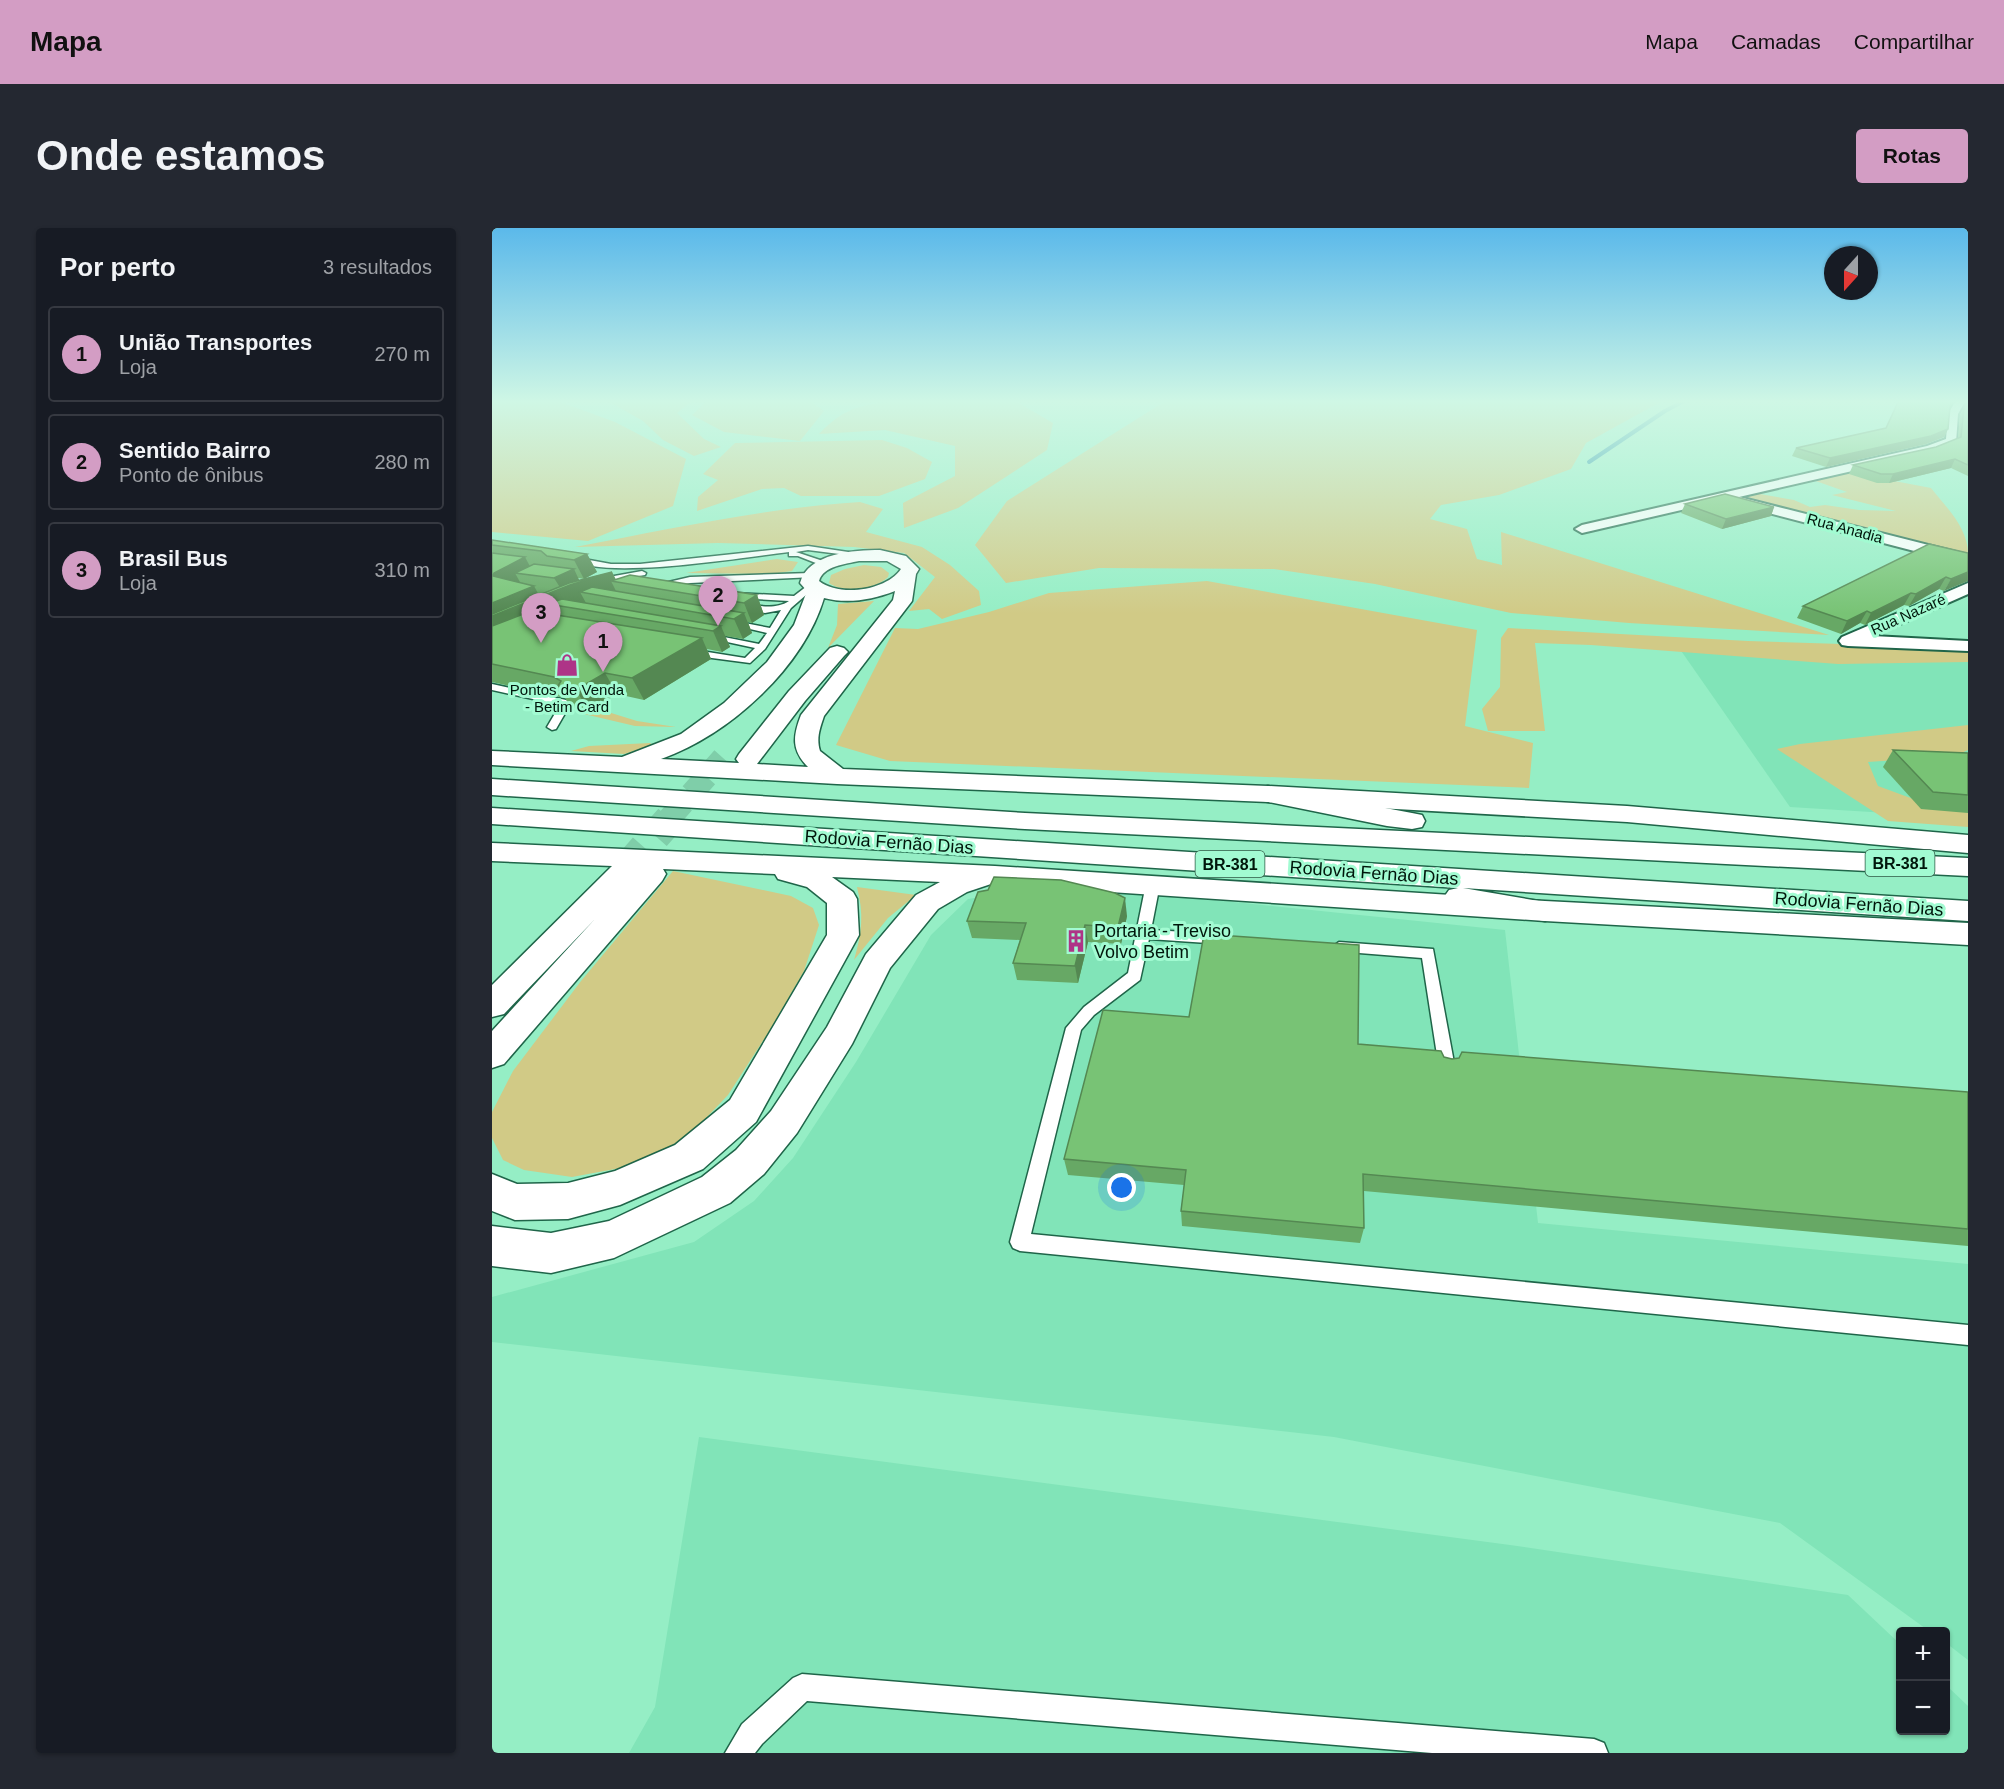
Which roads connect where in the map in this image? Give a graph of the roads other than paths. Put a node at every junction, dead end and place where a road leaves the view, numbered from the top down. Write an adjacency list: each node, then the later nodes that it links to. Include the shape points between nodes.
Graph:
1 (1832, 471): 2 (street)
2 (1722, 496): 3 (street); 5 (street, Rua Anadia)
3 (1582, 529)
4 (871, 556): 8 (lane, via 808,548 640,566 561,561 588,570); 10 (main road, via 907,563 910,569); 11 (main road, via 847,558)
5 (1968, 560)
6 (684, 568): 7 (lane); 8 (lane); 11 (lane, via 799,554)
7 (661, 574)
8 (646, 575): 13 (lane); 14 (lane, via 585,581 596,585)
9 (690, 580): 11 (lane); 15 (lane, via 687,585); 17 (lane, via 645,589)
10 (900, 581): 11 (main road, via 862,594); 30 (main road, via 797,696); 32 (main road, via 902,601 807,728 806,750 815,762)
11 (815, 585): 16 (lane); 19 (lane); 29 (main road, via 829,614 819,639); 31 (main road, via 804,626 769,671 730,709 706,729)
12 (1968, 588): 24 (street, Rua Nazaré, via 1848,641)
13 (604, 590)
14 (592, 591)
15 (705, 591)
16 (723, 593)
17 (672, 595)
18 (730, 604): 19 (lane, via 765,610)
19 (788, 606): 21 (lane)
20 (719, 622): 21 (lane)
21 (773, 631): 23 (lane)
22 (697, 635): 23 (lane)
23 (762, 646): 25 (lane, via 747,661)
24 (1968, 646)
25 (677, 650)
26 (492, 687): 27 (lane, via 566,703)
27 (552, 726)
28 (492, 758): 31 (main road, BR-381)
29 (723, 758)
30 (748, 759)
31 (617, 766): 32 (main road, BR-381)
32 (837, 776): 34 (main road, BR-381)
33 (492, 787): 38 (main road, Rodovia Fernão Dias / BR-381, via 1025,821)
34 (1268, 794): 36 (main road, BR-381, via 1628,814); 38 (main road, via 1387,818)
35 (492, 816): 40 (main road, Rodovia Fernão Dias / BR-381)
36 (1968, 844)
37 (492, 852): 39 (main road, Rodovia Fernão Dias / BR-381)
38 (1844, 860): 41 (main road, Rodovia Fernão Dias / BR-381)
39 (758, 863): 42 (main road, Rodovia Fernão Dias / BR-381); 53 (main road, via 817,880 842,899 843,935 743,1111 689,1157 620,1186 568,1202 515,1202)
40 (1265, 866): 44 (main road); 45 (main road, Rodovia Fernão Dias / BR-381)
41 (1968, 867)
42 (995, 875): 43 (main road, Rodovia Fernão Dias / BR-381); 54 (main road, via 957,885 927,902 877,962 840,1035 784,1122 750,1162 716,1190 614,1239 551,1253)
43 (1153, 884): 44 (main road, Rodovia Fernão Dias / BR-381); 46 (lane)
44 (1545, 911): 47 (main road, Rodovia Fernão Dias / BR-381)
45 (1968, 911)
46 (1143, 934): 48 (lane); 55 (lane, via 1135,976 1089,1011 1074,1028 1020,1242)
47 (1968, 934)
48 (1238, 940)
49 (1321, 945): 52 (lane, via 1428,952)
50 (492, 1005): 51 (main road, via 638,873)
51 (492, 1054)
52 (1447, 1068)
53 (492, 1192)
54 (492, 1246)
55 (1968, 1335)
56 (1403, 1745): 57 (lane, via 802,1687 752,1734); 58 (lane)
57 (739, 1753)
58 (1594, 1753)

